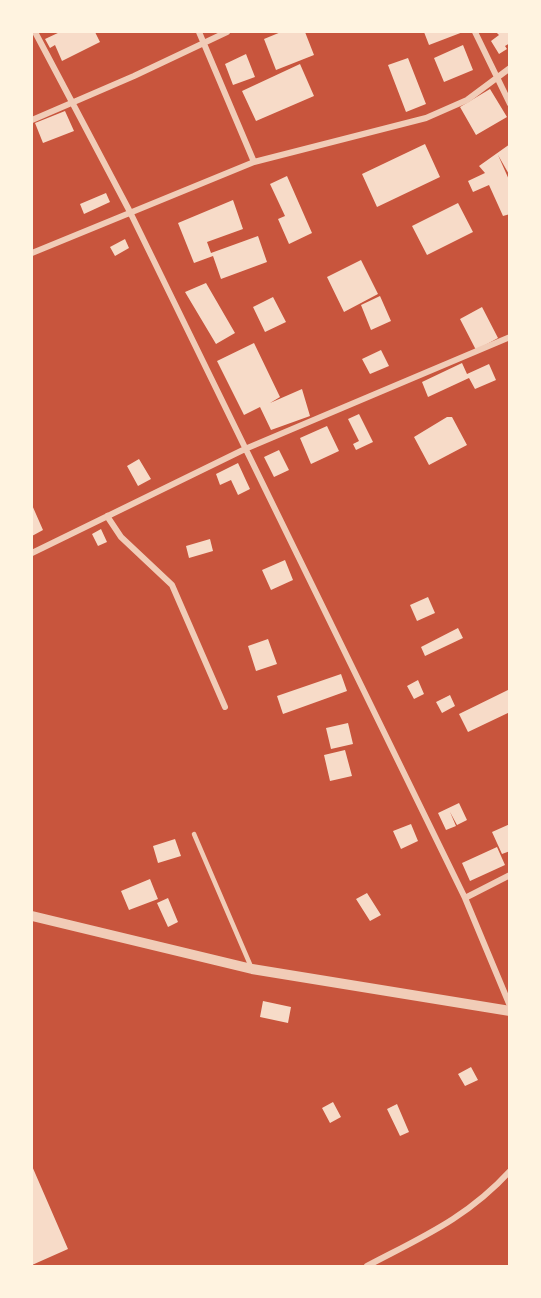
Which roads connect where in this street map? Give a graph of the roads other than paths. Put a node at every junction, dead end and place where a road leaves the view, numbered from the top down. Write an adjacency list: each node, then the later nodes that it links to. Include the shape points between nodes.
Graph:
1 (35, 32): 8 (street)
2 (199, 32): 5 (street)
3 (227, 32): 5 (street)
4 (475, 32): 7 (street)
5 (202, 43): 8 (street); 11 (street)
6 (510, 68): 7 (street)
7 (497, 79): 9 (street); 11 (street, via 467,100 426,118)
8 (73, 104): 10 (street); 12 (street)
9 (510, 104)
10 (32, 120)
11 (254, 162): 12 (street)
12 (129, 210): 13 (street); 15 (street)
13 (32, 253)
14 (510, 338): 15 (street)
15 (245, 449): 16 (street); 21 (street)
16 (107, 516): 17 (street); 18 (street, via 121,537 172,585)
17 (32, 553)
18 (225, 707)
19 (194, 834): 23 (lane)
20 (510, 875): 21 (street)
21 (465, 898): 24 (street)
22 (32, 916): 23 (street)
23 (252, 969): 25 (street)
24 (510, 1006)
25 (510, 1011)
26 (510, 1171): 27 (street, via 465,1213)
27 (367, 1266)

